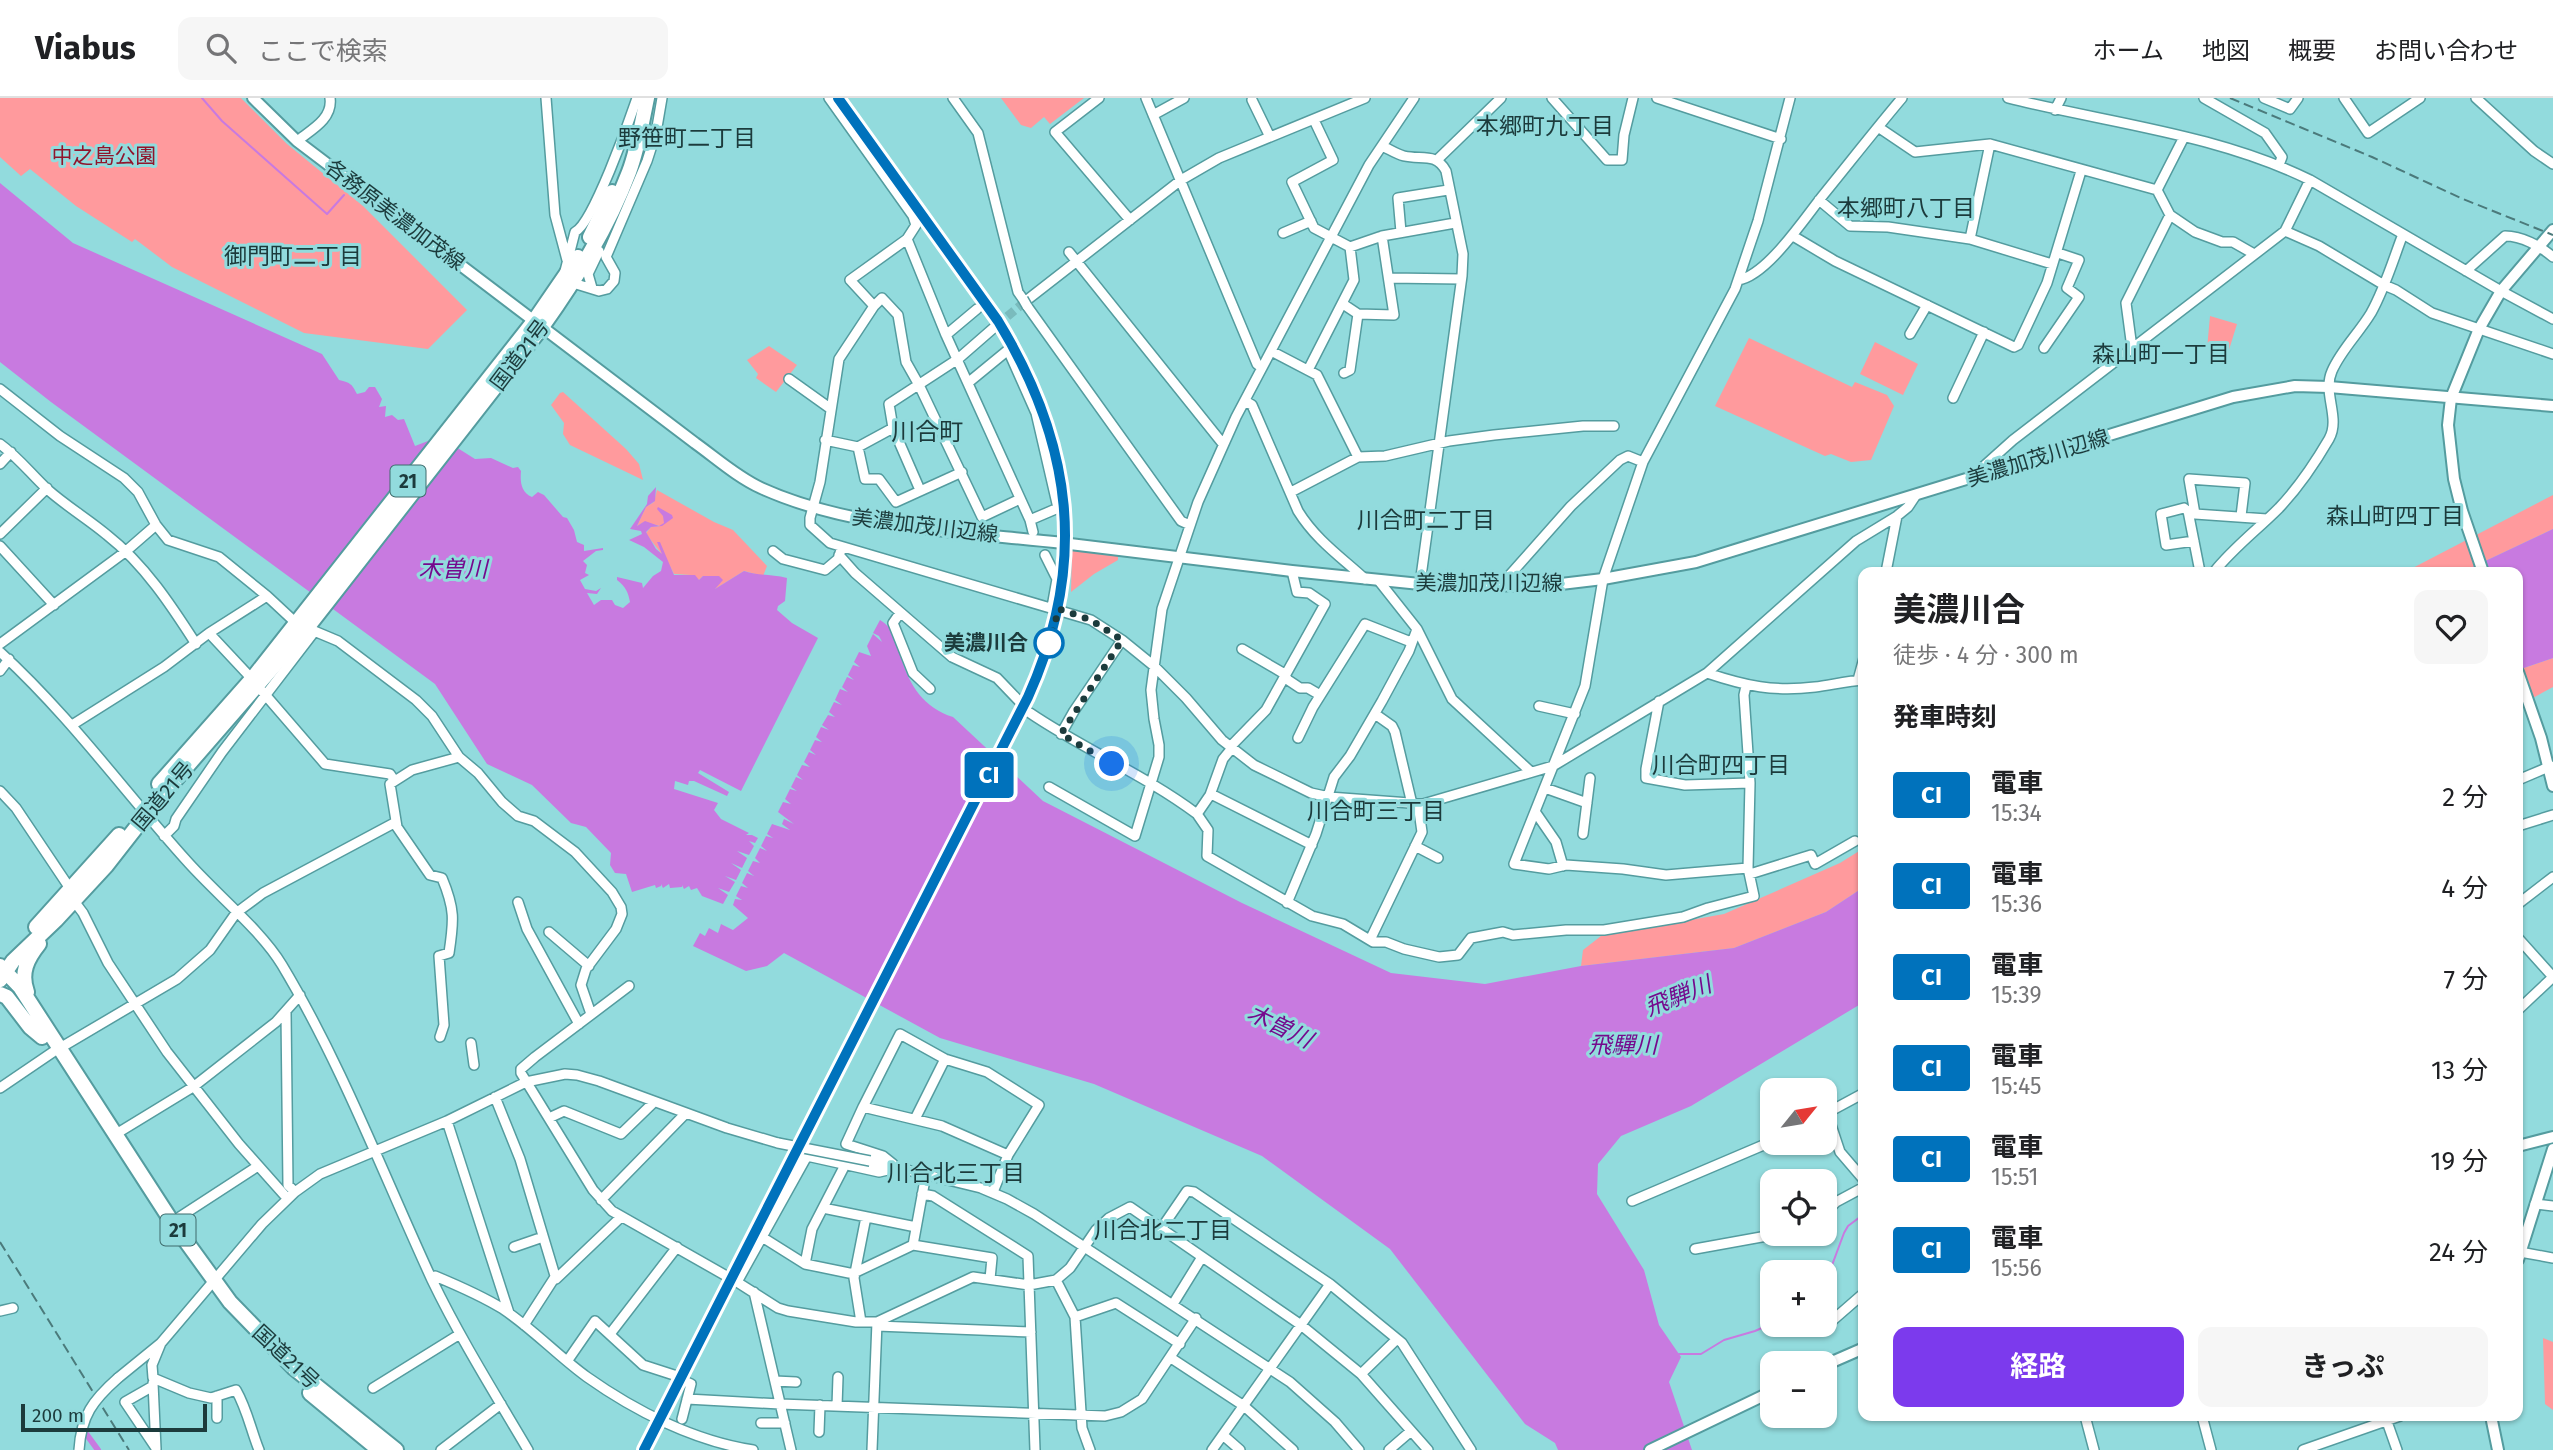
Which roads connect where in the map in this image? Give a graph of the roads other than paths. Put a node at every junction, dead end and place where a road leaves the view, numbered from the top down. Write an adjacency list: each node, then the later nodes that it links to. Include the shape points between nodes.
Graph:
1 (253, 98): 36 (main road, 各務原美濃加茂線)
2 (330, 98): 36 (street, via 322,122)
3 (546, 98): 53 (street)
4 (642, 98): 49 (highway, 国道21号 / 21, via 630,169); 56 (street, via 596,204); 77 (highway, 国道21号 / 21, via 614,188)
5 (662, 98): 79 (street, via 648,161 606,257 614,281 607,289)
6 (829, 98): 63 (street, via 913,216 916,225)
7 (953, 98): 81 (street, via 978,133 1018,292)
8 (1099, 98): 50 (street, via 1055,132)
9 (1146, 98): 30 (street)
10 (1184, 98): 30 (street)
11 (1366, 98): 31 (street)
12 (1414, 98): 38 (street)
13 (1501, 98): 39 (street)
14 (1552, 98): 15 (street, via 1607,160 1622,160)
15 (1633, 98)
16 (1657, 98): 28 (street)
17 (1790, 98): 35 (street)
18 (1902, 98): 32 (street)
19 (2008, 98): 29 (street)
20 (2061, 98): 29 (street)
21 (2204, 98): 40 (street, via 2265,133 2282,157)
22 (2264, 98): 23 (street, via 2290,109)
23 (2298, 98)
24 (2344, 98): 25 (street, via 2368,134)
25 (2420, 98)
26 (2476, 98): 41 (street)
27 (1253, 99): 34 (street)
28 (1687, 103): 35 (street)
29 (2055, 110): 33 (street)
30 (1153, 115): 43 (street)
31 (1314, 120): 34 (street); 51 (street, via 1333,160 1292,182)
32 (1878, 127): 37 (street, via 1915,152); 47 (street)
33 (2184, 137): 40 (street); 46 (street)
34 (1270, 138): 43 (street, via 1219,158)
35 (1781, 139): 76 (street)
36 (297, 141): 88 (main road, 各務原美濃加茂線)
37 (1990, 144): 42 (street); 64 (street)
38 (1382, 146): 39 (street, via 1399,155); 62 (street)
39 (1437, 160): 45 (street, via 1446,171)
40 (2279, 164): 44 (street)
41 (2553, 164)
42 (2081, 171): 46 (street); 67 (street)
43 (1181, 180): 50 (street); 99 (street)
44 (2310, 180): 55 (street); 59 (street)
45 (1448, 190): 52 (street); 58 (street, via 1398,198)
46 (2157, 190): 48 (street)
47 (1819, 200): 61 (street); 64 (street, via 1850,226)
48 (2170, 215): 68 (street, via 2195,232 2233,242); 95 (street, via 2126,303)
49 (610, 220): 77 (highway, 国道21号 / 21); 79 (street, via 588,274)
50 (1130, 220): 71 (street)
51 (1311, 221): 57 (street); 62 (street)
52 (1455, 223): 58 (street); 75 (street, via 1463,254)
53 (558, 225): 56 (street); 70 (street)
54 (2553, 230): 66 (main road)
55 (2285, 231): 68 (street); 78 (street)
56 (575, 232): 70 (street)
57 (1283, 233)
58 (1401, 233): 60 (street)
59 (2403, 234): 73 (street); 78 (street)
60 (1382, 236): 65 (street); 74 (street)
61 (1793, 236): 76 (street, via 1746,279); 83 (street)
62 (1331, 238): 65 (street); 96 (street)
63 (907, 239): 84 (street, via 850,281); 93 (street)
64 (1970, 239): 72 (street)
65 (1350, 247): 82 (street, via 1354,280)
66 (2540, 247): 69 (street); 73 (street, via 2505,236); 80 (main road)
67 (2057, 253): 72 (street); 94 (street, via 2079,260 2067,288 2079,297)
68 (2254, 254): 95 (street)
69 (2553, 257)
70 (567, 260): 77 (street)
71 (1074, 260): 81 (street); 117 (street)
72 (2052, 264): 91 (street, via 2018,345)
73 (2466, 271): 80 (street)
74 (1389, 278): 75 (street); 86 (street, via 1394,315)
75 (1461, 279): 115 (street)
76 (1738, 280): 121 (street)
77 (567, 284): 79 (street); 88 (highway, 国道21号 / 21)
78 (2384, 285): 90 (street, via 2432,313); 105 (street, via 2332,372)
79 (592, 288)
80 (2501, 292): 87 (street); 90 (main road)
81 (1026, 302): 136 (street, via 1181,521)
82 (1343, 304): 86 (street); 100 (street)
83 (1927, 305): 91 (street); 92 (street)
84 (874, 306): 104 (street, via 882,298 898,315 906,362); 111 (street, via 839,359)
85 (977, 309): 93 (street)
86 (1358, 314): 101 (street, via 1350,370)
87 (2553, 319)
88 (538, 324): 130 (main road, 美濃加茂川辺線, via 732,469 758,486); 160 (highway, 国道21号 / 21)
89 (997, 325): 98 (street)
90 (2479, 329): 97 (street); 108 (main road)
91 (1984, 332): 107 (street)
92 (1910, 334)
93 (946, 335): 98 (street)
94 (2044, 348)
95 (2132, 348): 124 (street, via 2013,440)
96 (1271, 351): 99 (street); 100 (street)
97 (2553, 354)
98 (958, 359): 103 (street); 104 (street)
99 (1262, 368): 109 (street)
100 (1308, 370): 120 (street, via 1317,375)
101 (1344, 373)
102 (789, 379): 111 (street)
103 (969, 382): 129 (street); 134 (street, via 1008,350 1036,413 1058,508)
104 (919, 384): 113 (street, via 889,404); 123 (street)
105 (2329, 387): 108 (main road, 美濃加茂川辺線); 124 (main road, 美濃加茂川辺線, via 2295,386 2233,397); 133 (street, via 2334,428 2330,437 2301,481)
106 (0, 389): 135 (street, via 124,478 138,492)
107 (1953, 398)
108 (2451, 398): 110 (main road, 美濃加茂川辺線); 149 (main road, via 2450,457)
109 (1245, 401): 117 (street); 127 (street, via 1252,405)
110 (2553, 406)
111 (831, 408): 114 (street)
112 (1614, 426): 115 (street)
113 (893, 428): 118 (street); 126 (street)
114 (825, 440): 118 (street); 130 (street)
115 (1439, 443): 120 (street, via 1385,456); 154 (street)
116 (0, 444): 119 (street)
117 (1223, 444): 136 (street)
118 (858, 447): 126 (street, via 865,479 879,479 896,502)
119 (11, 452): 122 (street); 125 (street)
120 (1358, 457): 127 (street)
121 (1643, 462): 152 (street); 155 (street, via 1628,456 1620,460)
122 (0, 464)
123 (962, 472): 126 (street); 129 (street, via 982,517)
124 (1976, 477): 128 (main road, 美濃加茂川辺線)
125 (47, 488): 138 (street); 143 (street)
126 (920, 490)
127 (1291, 492): 151 (street, via 1308,526)
128 (1916, 495): 131 (street); 152 (main road, 美濃加茂川辺線, via 1696,562)
129 (1020, 499): 134 (street)
130 (814, 509): 142 (street, via 810,525); 145 (main road, 美濃加茂川辺線)
131 (1897, 516): 146 (street); 172 (street, via 1856,541)
132 (2241, 516): 132 (street, via 2195,514 2189,479 2245,483); 133 (street)
133 (2267, 519): 148 (street)
134 (1030, 520): 137 (street)
135 (156, 525): 143 (street); 156 (street, via 168,540 219,557)
136 (1190, 525): 145 (street)
137 (1033, 532)
138 (0, 534)
139 (2194, 541): 139 (street, via 2188,511 2161,514 2166,545); 147 (street)
140 (0, 545): 157 (street)
141 (774, 551): 142 (street, via 783,559 825,570)
142 (841, 551): 158 (street); 159 (street, via 855,573)
143 (125, 552): 157 (street); 166 (street, via 153,582)
144 (1045, 555): 158 (street, via 1057,579)
145 (1180, 558): 150 (main road, 美濃加茂川辺線); 170 (street, via 1162,609)
146 (1887, 567)
147 (2199, 567)
148 (2218, 567)
149 (2481, 567)
150 (1292, 571): 151 (main road, 美濃加茂川辺線); 173 (street, via 1297,592 1309,593 1325,604)
151 (1365, 579): 153 (main road, 美濃加茂川辺線)
152 (1603, 579): 155 (main road, 美濃加茂川辺線); 185 (street, via 1585,686)
153 (1378, 581): 154 (main road, 美濃加茂川辺線); 161 (street)
154 (1420, 584): 155 (main road, 美濃加茂川辺線)
155 (1500, 586)
156 (267, 596): 160 (street); 162 (street)
157 (54, 605): 165 (street)
158 (1052, 607): 163 (street, via 1091,620)
159 (900, 613): 178 (street, via 892,623 913,673); 181 (street, via 952,657 997,678)
160 (307, 623): 176 (highway, 国道21号 / 21); 176 (street); 190 (street, via 416,700)
161 (1417, 629): 164 (street); 193 (street, via 1452,699)
162 (209, 633): 166 (street); 176 (street)
163 (1122, 640): 170 (street); 187 (street)
164 (1410, 642): 179 (street, via 1365,624); 184 (street)
165 (0, 644)
166 (196, 644): 186 (street)
167 (1242, 649): 173 (street)
168 (0, 652): 169 (street)
169 (9, 659): 171 (street); 186 (street)
170 (1154, 666): 189 (street); 198 (street, via 1151,690 1159,757)
171 (0, 671)
172 (1707, 673): 175 (street); 180 (street)
173 (1284, 675): 179 (street, via 1300,688); 189 (street, via 1266,710)
174 (1858, 680): 175 (street, via 1787,690)
175 (1746, 686): 197 (street)
176 (259, 687): 196 (street, via 325,764 390,774); 207 (highway, 国道21号 / 21, via 189,749); 214 (street, via 222,752)
177 (2523, 687): 192 (main road)
178 (930, 689)
179 (1320, 695): 188 (street)
180 (1659, 701): 191 (street); 197 (street, via 1646,779 1685,785)
181 (1020, 702)
182 (1539, 706): 185 (street)
183 (1030, 713): 187 (street)
184 (1375, 714): 204 (street, via 1334,777); 206 (street, via 1395,732)
185 (1575, 714): 191 (street)
186 (72, 725): 207 (street)
187 (1061, 734): 198 (street)
188 (1298, 738)
189 (1231, 748): 203 (street); 204 (street, via 1254,765)
190 (459, 757): 196 (street); 231 (street, via 518,816 534,821 575,852 612,892 622,914)
191 (1553, 766): 193 (street); 201 (street)
192 (2550, 766): 195 (street); 199 (main road)
193 (1531, 772): 206 (street)
194 (1590, 778): 205 (street)
195 (2523, 778)
196 (394, 780): 211 (street, via 390,794)
197 (1750, 783): 220 (street)
198 (1149, 784): 200 (street, via 1135,836); 209 (street)
199 (2553, 786)
200 (1049, 787)
201 (1545, 788): 205 (street); 208 (street)
202 (0, 791): 222 (street, via 16,808)
203 (1211, 794): 209 (street); 216 (street)
204 (1329, 797): 206 (street); 216 (street)
205 (1587, 803): 213 (street)
206 (1415, 804): 217 (street, via 1422,832)
207 (144, 811): 214 (street); 222 (highway, 国道21号 / 21)
208 (1536, 813): 219 (street, via 1556,842); 219 (street, via 1514,864 1549,869)
209 (1196, 814): 225 (street, via 1208,830 1207,856)
210 (2553, 815): 212 (street)
211 (396, 822): 226 (street, via 263,893); 243 (street, via 430,875 442,878 452,908 449,953 439,956 444,1025)
212 (2523, 824)
213 (1583, 834)
214 (164, 836): 226 (street)
215 (1855, 841): 220 (street, via 1815,864 1811,855)
216 (1312, 845): 225 (street)
217 (1415, 846): 218 (street); 229 (street)
218 (1438, 858)
219 (1563, 866): 220 (street, via 1666,875)
220 (1749, 871): 229 (street, via 1754,897 1684,917 1604,930 1503,932 1471,938 1458,955 1439,957)
221 (2553, 877): 223 (street)
222 (72, 896): 227 (highway, 国道21号 / 21); 232 (highway, 国道21号 / 21); 237 (street)
223 (2523, 900)
224 (518, 902): 241 (street, via 527,929)
225 (1287, 903): 229 (street, via 1343,924)
226 (236, 913): 236 (street, via 274,952); 237 (street, via 209,950 186,971)
227 (56, 920): 232 (highway, 国道21号 / 21); 242 (highway, via 24,971 26,990)
228 (549, 932): 231 (street)
229 (1370, 940)
230 (2523, 944): 233 (street)
231 (589, 966): 240 (street, via 581,991)
232 (1, 972): 242 (highway, 国道21号 / 21, via 20,987)
233 (2553, 977): 238 (street)
234 (629, 986): 240 (street)
235 (0, 994): 242 (highway, via 8,997 30,1027)
236 (300, 995): 239 (street); 266 (street)
237 (134, 1004): 245 (street); 249 (street)
238 (2523, 1005)
239 (286, 1013): 249 (street); 276 (street)
240 (591, 1014): 241 (street)
241 (579, 1024): 248 (street, via 521,1069)
242 (44, 1031): 245 (highway, 国道21号 / 21)
243 (440, 1037)
244 (471, 1042): 247 (street)
245 (56, 1050): 250 (street); 260 (highway, 国道21号 / 21); 307 (highway, 国道21号 / 21, via 164,1227)
246 (945, 1059): 254 (street, via 900,1034); 258 (street); 267 (street, via 988,1072 1039,1105)
247 (474, 1065)
248 (526, 1082): 252 (street); 253 (street, via 577,1075); 257 (street)
249 (193, 1087): 260 (street); 269 (street)
250 (0, 1088)
251 (1858, 1096): 255 (street)
252 (495, 1097): 259 (street); 288 (street, via 520,1159)
253 (653, 1103): 256 (street); 257 (street, via 621,1134 564,1111)
254 (863, 1107): 258 (street); 270 (street, via 846,1144 883,1156)
255 (1838, 1107)
256 (685, 1114): 270 (street, bridge, via 778,1143); 277 (street)
257 (549, 1118): 277 (street)
258 (915, 1119): 267 (street, via 965,1134)
259 (447, 1121): 266 (street); 315 (street)
260 (116, 1134): 285 (highway, 国道21号 / 21)
261 (2553, 1137): 262 (main road)
262 (2523, 1145)
263 (1838, 1146): 271 (street)
264 (1760, 1147): 278 (street)
265 (2553, 1149): 280 (main road)
266 (376, 1150): 276 (street, via 320,1174); 302 (street)
267 (1008, 1154): 274 (street)
268 (845, 1165): 270 (street, via 879,1172); 282 (street); 289 (street, via 807,1156)
269 (258, 1166): 276 (street); 285 (street)
270 (897, 1168): 272 (street)
271 (1858, 1173)
272 (926, 1174): 274 (street); 275 (street)
273 (1858, 1190): 279 (street)
274 (993, 1192): 295 (street)
275 (922, 1194): 286 (street); 309 (street, via 933,1196 1028,1256)
276 (291, 1195): 307 (street)
277 (601, 1200): 283 (street)
278 (1632, 1201)
279 (1837, 1201)
280 (2535, 1204): 281 (street); 291 (main road)
281 (2553, 1206)
282 (823, 1208): 284 (street); 300 (street, via 812,1229)
283 (621, 1217): 294 (street); 303 (street)
284 (866, 1217): 286 (street); 301 (street)
285 (172, 1222): 307 (highway, 国道21号 / 21)
286 (916, 1227): 292 (street)
287 (1161, 1229): 295 (street, via 1130,1207 1109,1218); 298 (street); 308 (street, via 1187,1191 1194,1192)
288 (543, 1237): 293 (street); 303 (street)
289 (762, 1237): 300 (street); 306 (street)
290 (1760, 1237): 296 (street)
291 (2523, 1243)
292 (912, 1245): 301 (street); 304 (street, via 992,1258)
293 (514, 1247)
294 (677, 1247): 306 (street); 325 (street)
295 (1085, 1247): 305 (street); 312 (street)
296 (1695, 1249)
297 (2523, 1256): 299 (street)
298 (1202, 1257): 312 (street); 322 (street)
299 (2553, 1258)
300 (805, 1264): 301 (street)
301 (854, 1273): 319 (street)
302 (431, 1277): 315 (street); 324 (street)
303 (555, 1277): 321 (street)
304 (990, 1279): 309 (street); 320 (street, via 973,1277)
305 (1056, 1280): 309 (street); 316 (street)
306 (737, 1282): 310 (street)
307 (211, 1283): 327 (street); 368 (highway, 国道21号 / 21, via 229,1315 279,1366); 369 (highway, 国道21号 / 21, via 294,1368)
308 (1330, 1284): 322 (street); 326 (street)
309 (1029, 1285): 323 (street)
310 (754, 1292): 319 (street, via 788,1311); 336 (street)
311 (1858, 1298): 317 (street)
312 (1173, 1304): 318 (street)
313 (13, 1308): 314 (street)
314 (0, 1311)
315 (509, 1313): 321 (street)
316 (1074, 1317): 328 (street, via 1116,1303); 350 (street)
317 (1837, 1317)
318 (1196, 1318): 328 (street); 333 (street)
319 (861, 1322): 320 (street)
320 (877, 1324): 323 (street); 347 (street)
321 (524, 1325): 331 (street)
322 (1301, 1325): 333 (street); 334 (street)
323 (1031, 1332): 349 (street)
324 (460, 1334): 339 (street); 343 (street)
325 (610, 1334): 331 (street, via 595,1321); 342 (street, via 643,1365 691,1384)
326 (1396, 1339): 334 (street); 382 (street)
327 (161, 1343): 337 (street, via 152,1365); 366 (street, bridge, via 97,1396 80,1433)
328 (1180, 1343): 330 (street)
329 (1858, 1351): 332 (main road)
330 (1171, 1358): 348 (street); 350 (street, via 1132,1407 1105,1416)
331 (568, 1360): 363 (street, via 623,1400)
332 (1837, 1360)
333 (1270, 1368): 348 (street); 364 (street, via 1335,1422)
334 (1361, 1374): 360 (street)
335 (838, 1377): 346 (street)
336 (775, 1381): 338 (street); 344 (street)
337 (153, 1382): 340 (street); 365 (street); 365 (street, via 125,1402)
338 (796, 1382)
339 (373, 1388)
340 (217, 1396): 351 (street); 367 (street, via 236,1390)
341 (1760, 1397): 383 (main road)
342 (687, 1399): 344 (street); 352 (street)
343 (501, 1404): 370 (street); 371 (street)
344 (780, 1404): 345 (street); 359 (street)
345 (820, 1405): 346 (street); 361 (street)
346 (837, 1406): 347 (street)
347 (874, 1406): 349 (street); 374 (street)
348 (1244, 1406): 362 (street); 379 (street)
349 (1034, 1413): 350 (street); 375 (street)
350 (1080, 1415): 376 (street)
351 (217, 1418)
352 (681, 1419)
353 (2086, 1421): 384 (street)
354 (2203, 1421): 385 (street)
355 (2378, 1421): 386 (street)
356 (2387, 1421): 387 (street)
357 (2489, 1421): 388 (main road)
358 (761, 1423): 359 (street)
359 (785, 1423): 373 (street)
360 (1411, 1431): 380 (street); 381 (street)
361 (819, 1432)
362 (1224, 1436): 377 (street); 378 (street)
363 (732, 1448): 372 (street)
364 (1354, 1448)
365 (156, 1449)
366 (79, 1450)
367 (259, 1450)
368 (379, 1450)
369 (396, 1450)
370 (441, 1450)
371 (528, 1450)
372 (753, 1450)
373 (791, 1450)
374 (872, 1450)
375 (1035, 1450)
376 (1090, 1450)
377 (1212, 1450)
378 (1240, 1450)
379 (1293, 1450)
380 (1389, 1450)
381 (1428, 1450)
382 (1471, 1450)
383 (1650, 1450)
384 (2094, 1450)
385 (2211, 1450)
386 (2303, 1450)
387 (2397, 1450)
388 (2498, 1450)

